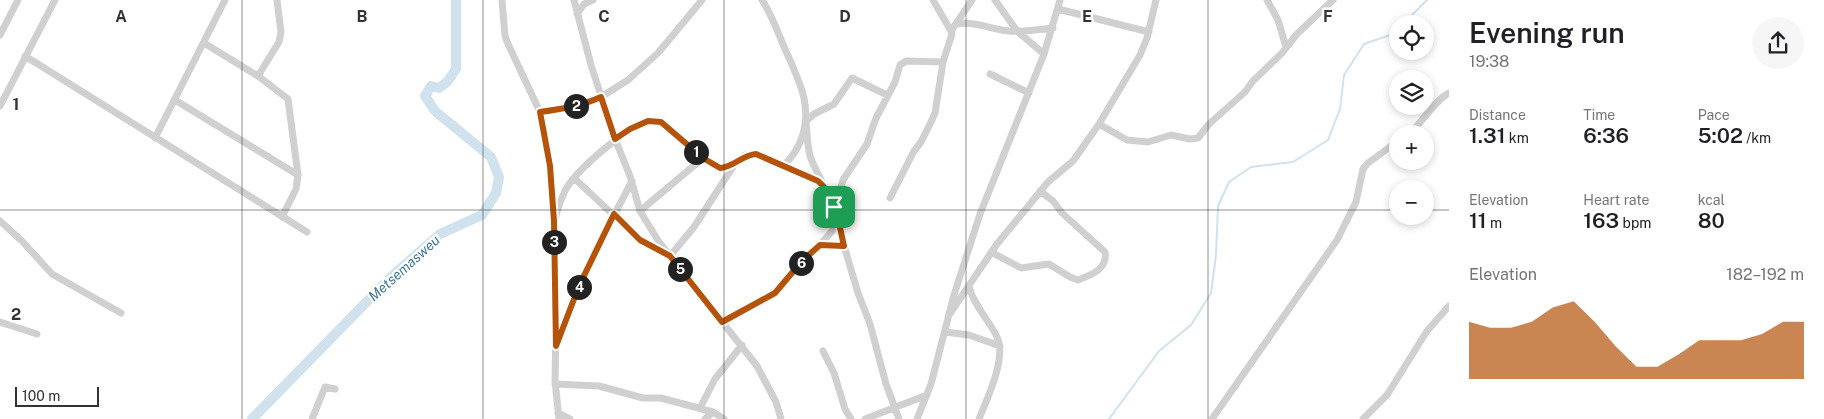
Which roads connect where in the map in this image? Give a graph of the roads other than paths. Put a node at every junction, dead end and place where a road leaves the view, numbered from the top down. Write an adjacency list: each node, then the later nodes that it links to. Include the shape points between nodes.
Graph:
1 (18, 0): 25 (street)
2 (45, 0): 17 (street)
3 (225, 0): 26 (street)
4 (277, 0): 32 (street, via 279,42)
5 (502, 0): 39 (street, via 505,36)
6 (574, 0): 19 (street)
7 (593, 0): 19 (street, via 584,4)
8 (702, 0): 36 (street, via 647,64)
9 (762, 0): 40 (street, via 803,89)
10 (933, 0): 22 (street)
11 (972, 0): 20 (street)
12 (995, 0): 23 (street)
13 (1060, 0): 18 (street)
14 (1156, 0): 24 (street)
15 (1267, 0): 27 (street, via 1278,20)
16 (1333, 0): 27 (street)
17 (53, 2): 29 (street)
18 (1058, 9): 21 (street); 24 (street)
19 (577, 14): 36 (street)
20 (956, 24): 22 (street); 23 (street, via 980,24)
21 (1053, 28): 23 (street); 28 (street)
22 (951, 31): 30 (street)
23 (1017, 31): 28 (street)
24 (1149, 32): 41 (street, via 1138,60)
25 (0, 35)
26 (204, 43): 32 (street); 37 (street)
27 (1286, 47): 41 (street, via 1195,139 1171,135 1148,142 1127,140)
28 (1044, 54): 34 (street)
29 (25, 56): 38 (street); 43 (street)
30 (943, 62): 35 (street, via 903,62); 54 (street, via 932,122)
31 (990, 74): 34 (street)
32 (258, 76): 49 (street, via 288,99)
33 (1449, 92): 42 (street)
34 (1029, 93): 70 (street, via 980,214)
35 (887, 95): 40 (street, via 852,78 834,104); 55 (street, via 867,144 843,180)
36 (601, 97): 39 (street, via 577,106); 44 (street)
37 (175, 100): 43 (street); 49 (street)
38 (0, 106)
39 (540, 112): 60 (street, via 550,166)
40 (806, 121): 48 (street, via 797,149); 52 (street, via 808,147)
41 (1099, 124): 53 (street, via 1073,162)
42 (1418, 125)
43 (154, 138): 58 (street)
44 (615, 139): 46 (street, via 648,121 661,122); 50 (street); 51 (street)
45 (1389, 148): 96 (street, via 1363,169 1356,202 1337,240)
46 (703, 158): 47 (street, via 720,168); 56 (street)
47 (736, 162): 48 (street, via 745,155 756,154); 66 (street, via 694,227)
48 (783, 166): 52 (street)
49 (298, 175): 58 (street, via 296,189)
50 (574, 178): 57 (street); 60 (street, via 565,190)
51 (632, 180): 56 (street); 57 (street)
52 (823, 185): 55 (street)
53 (1040, 191): 65 (street); 65 (street, via 1105,252 1097,272 1078,280 1049,264 1021,268)
54 (890, 198)
55 (834, 207): 61 (street)
56 (640, 211): 66 (street)
57 (614, 214): 66 (street, via 640,240); 76 (street, via 579,286)
58 (282, 217): 62 (street)
59 (0, 221): 69 (street, via 56,276)
60 (554, 221): 76 (street)
61 (838, 224): 63 (street); 64 (street)
62 (307, 232)
63 (820, 245): 64 (street); 72 (street, via 775,293)
64 (844, 246): 82 (street)
65 (991, 252): 67 (street)
66 (670, 256): 72 (street)
67 (969, 286): 70 (street); 77 (street)
68 (1449, 306): 97 (street, via 1424,335 1387,395)
69 (121, 314)
70 (949, 316): 73 (street)
71 (0, 322): 74 (street)
72 (722, 322): 75 (street)
73 (945, 332): 77 (street, via 970,335); 81 (street)
74 (37, 334)
75 (742, 345): 83 (street, via 716,379); 90 (street, via 758,366)
76 (556, 346): 79 (street)
77 (1000, 346): 95 (street, via 997,369)
78 (823, 350): 91 (street)
79 (555, 384): 83 (street, via 599,386); 85 (street)
80 (335, 389): 86 (street, via 325,387)
81 (927, 395): 82 (street); 94 (street)
82 (895, 406): 92 (street); 93 (street)
83 (700, 408): 84 (street)
84 (713, 412): 88 (street); 89 (street)
85 (558, 416): 87 (street)
86 (312, 419)
87 (570, 419)
88 (705, 419)
89 (724, 419)
90 (781, 419)
91 (851, 419)
92 (865, 419)
93 (899, 419)
94 (917, 419)
95 (979, 419)
96 (1212, 419)
97 (1363, 419)

